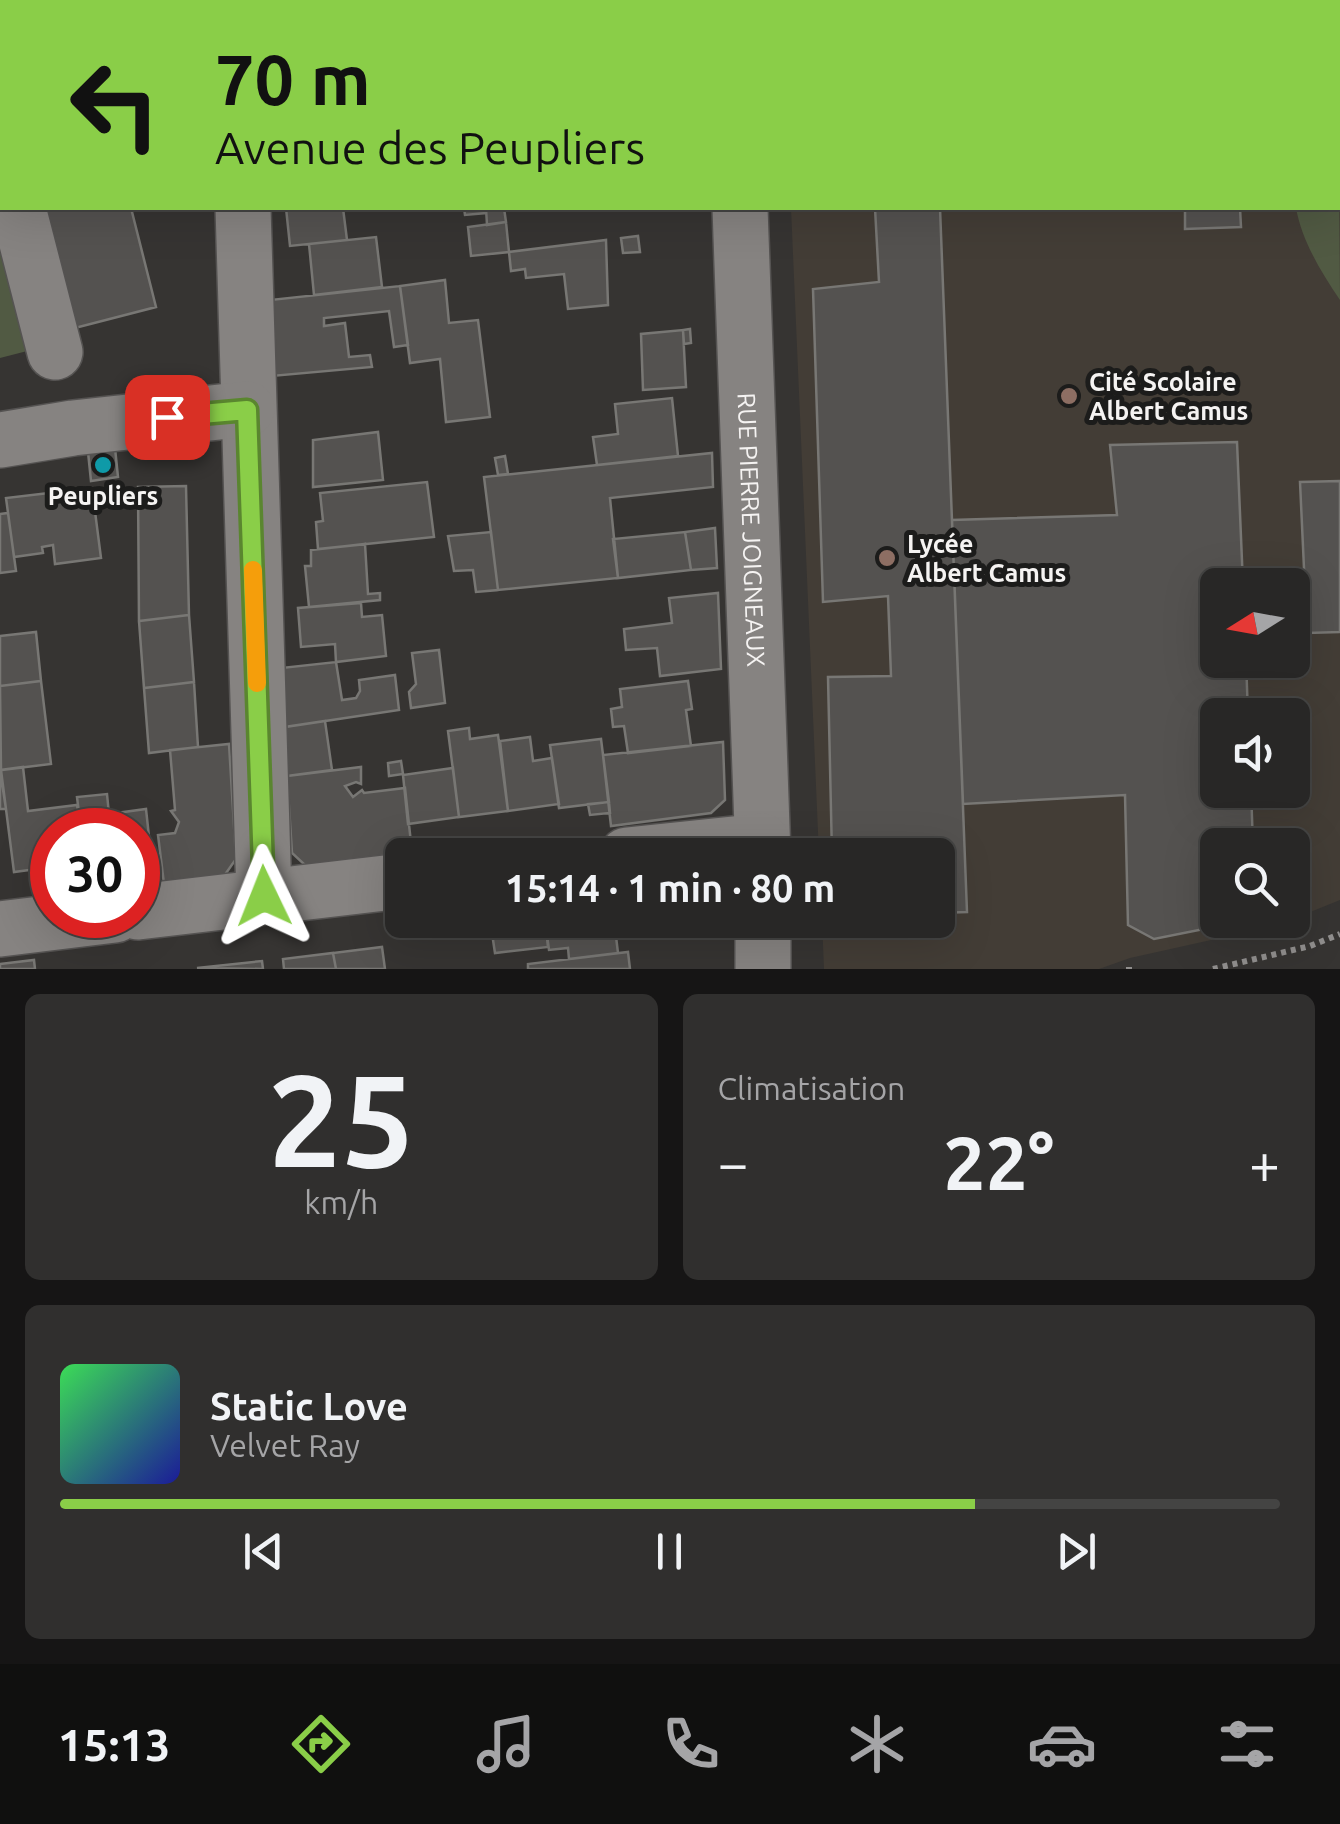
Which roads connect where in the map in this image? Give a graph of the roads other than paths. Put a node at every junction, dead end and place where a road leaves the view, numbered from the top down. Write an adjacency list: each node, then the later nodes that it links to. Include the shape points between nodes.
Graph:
1 (18, 210): 4 (street)
2 (242, 210): 5 (street)
3 (740, 210): 7 (street, RUE PIERRE JOIGNEAUX)
4 (54, 352)
5 (247, 410): 6 (street); 9 (street)
6 (0, 440)
7 (762, 838)
8 (385, 882): 9 (street)
9 (264, 896): 10 (street)
10 (160, 909)
11 (30, 926): 12 (street)
12 (0, 930)
13 (763, 938): 14 (street)
14 (763, 969)

